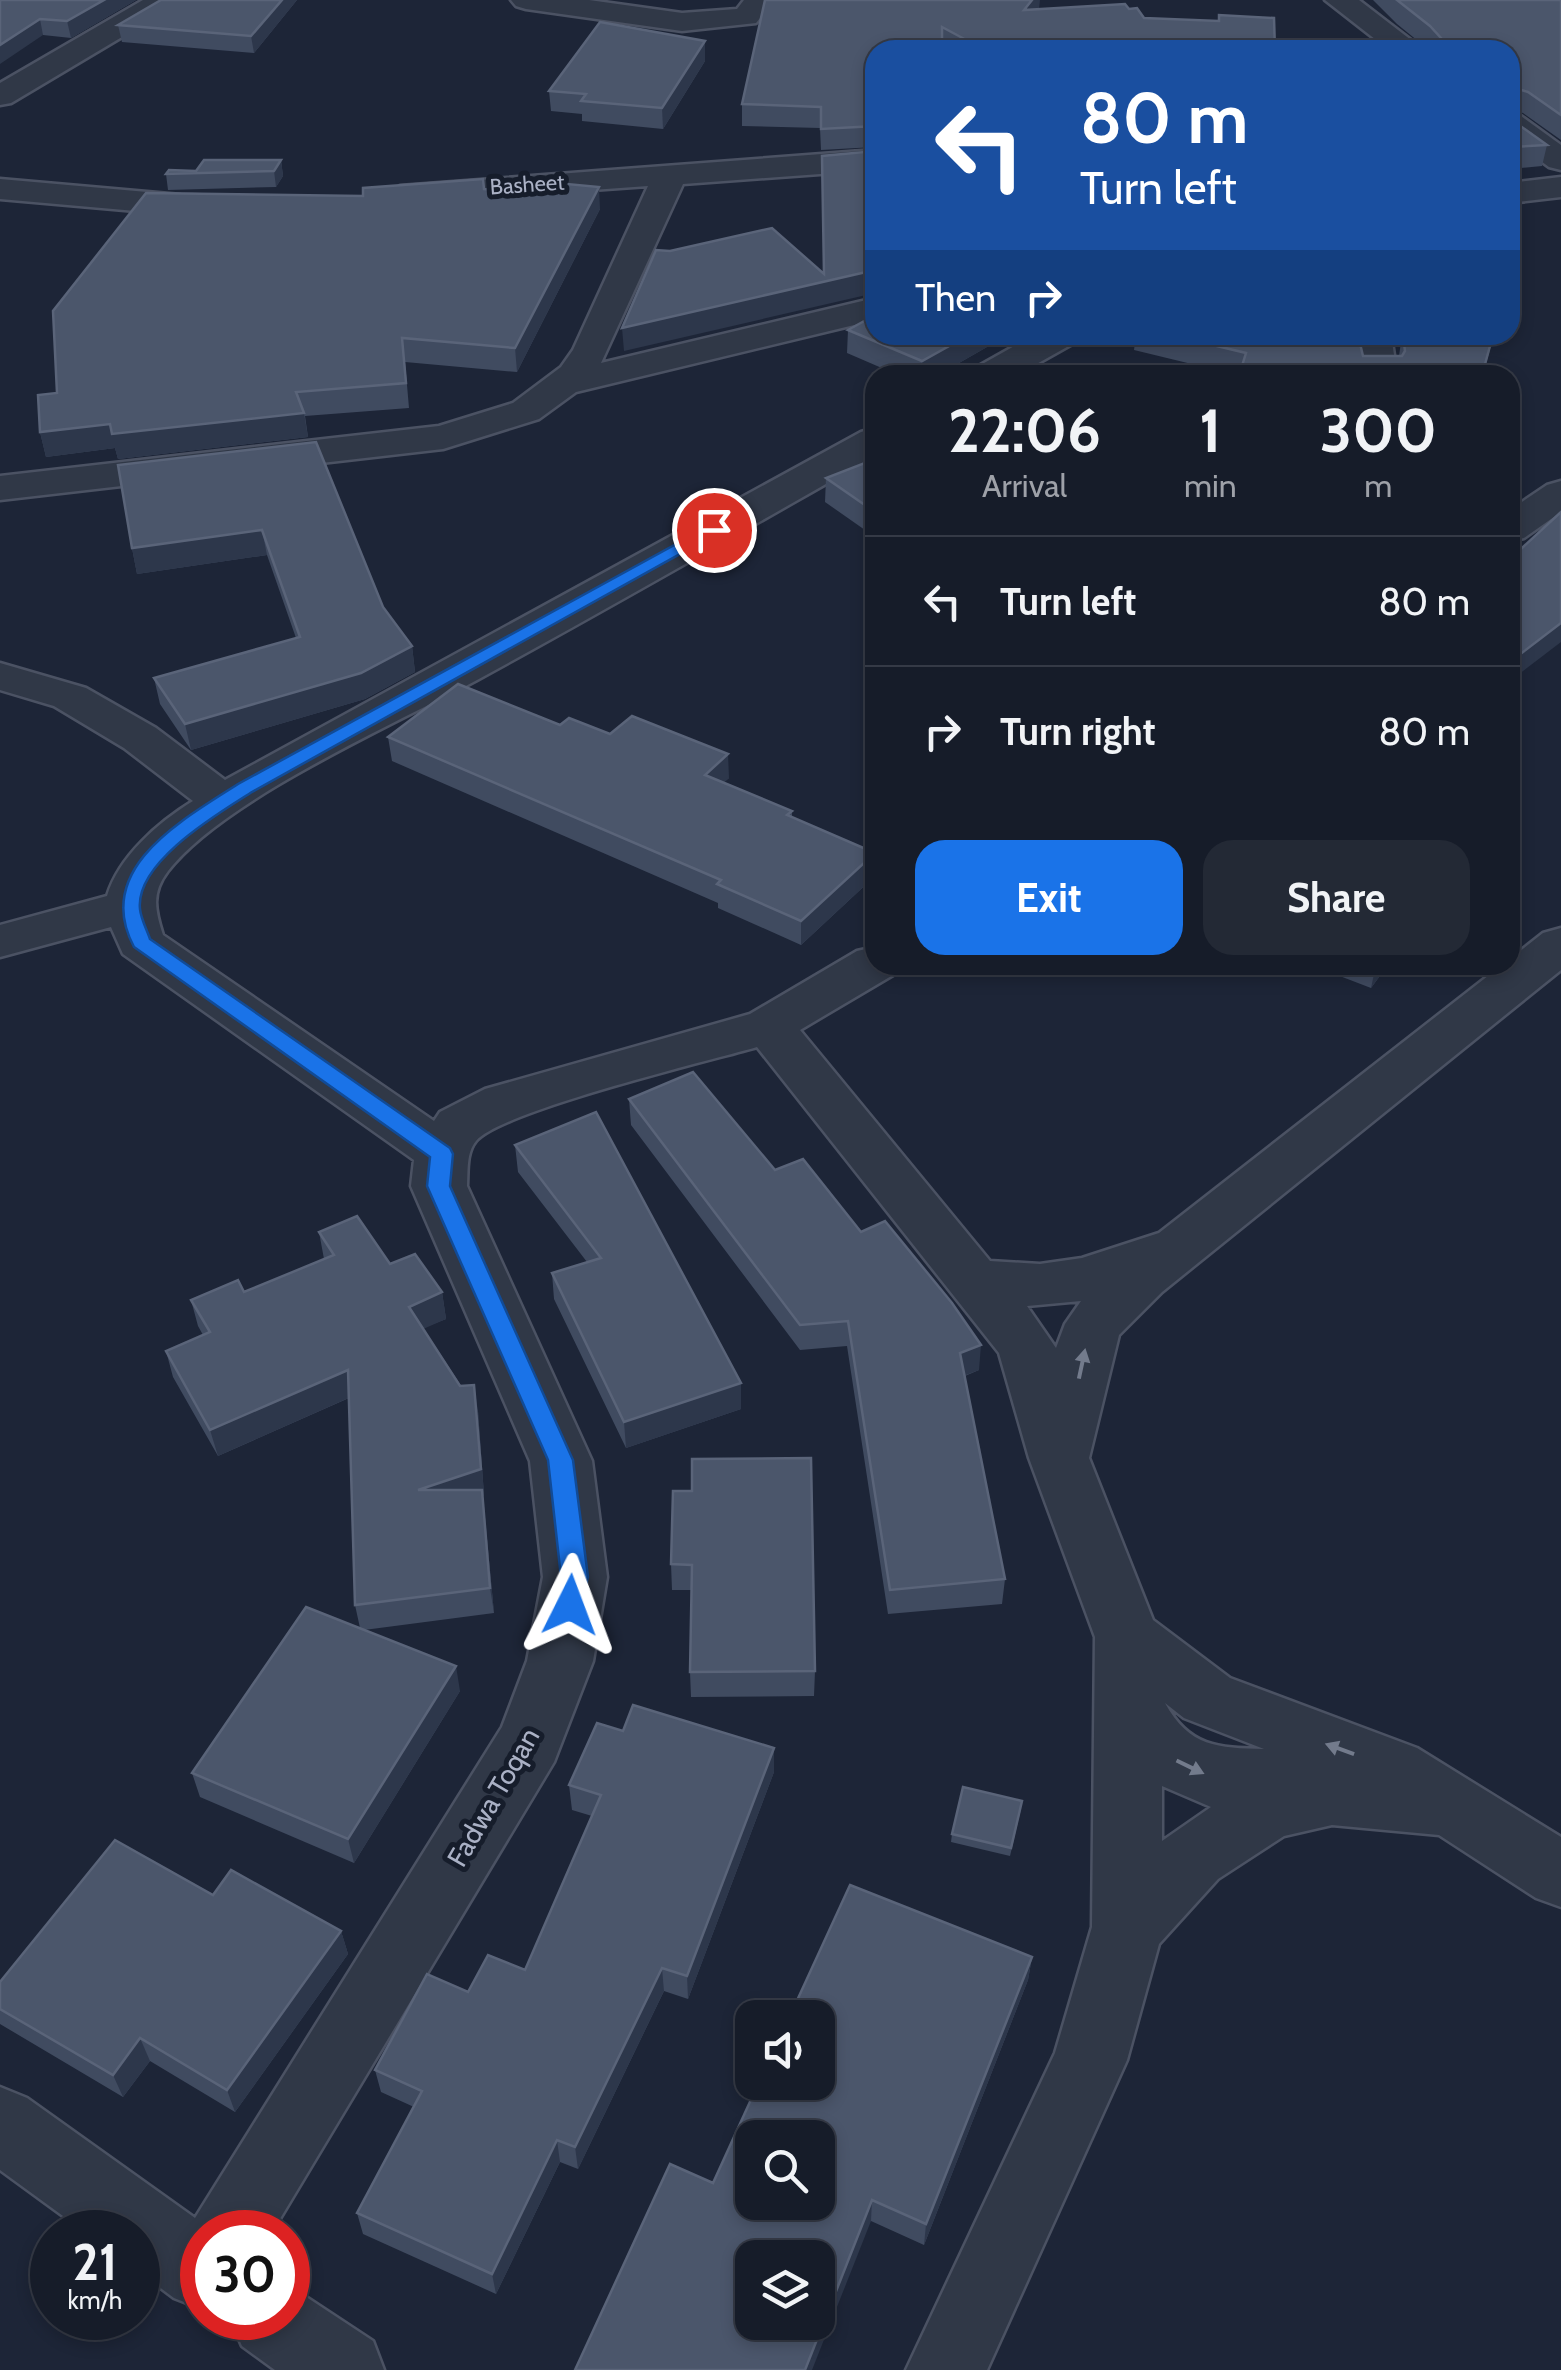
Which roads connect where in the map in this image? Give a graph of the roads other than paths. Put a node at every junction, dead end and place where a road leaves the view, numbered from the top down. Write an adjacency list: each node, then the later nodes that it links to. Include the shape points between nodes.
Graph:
1 (164, 0): 6 (street)
2 (526, 0): 3 (street, via 682,22 746,17)
3 (760, 0)
4 (1340, 0): 5 (street)
5 (1395, 40)
6 (0, 96)
7 (1520, 130): 8 (street)
8 (1561, 160)
9 (865, 161): 10 (street, Basheet)
10 (670, 175): 14 (street, Basheet); 19 (street, via 591,350)
11 (1561, 187): 13 (street)
12 (0, 189): 15 (street, via 181,205)
13 (1520, 192)
14 (381, 196)
15 (236, 202)
16 (865, 311): 19 (street)
17 (1044, 345): 18 (street)
18 (1008, 365)
19 (565, 383): 21 (street, via 526,410 444,437)
20 (865, 446): 25 (street)
21 (0, 488)
22 (1561, 492): 23 (street)
23 (1520, 521)
24 (0, 676): 25 (street, via 70,696 140,738)
25 (224, 802): 26 (street, via 153,858)
26 (129, 906): 27 (street); 31 (street, via 141,942)
27 (0, 941)
28 (1561, 944): 32 (street)
29 (865, 969): 30 (street)
30 (768, 1026): 31 (street, via 504,1102 458,1125); 33 (street)
31 (442, 1154): 41 (street, Fadwa Toqan, via 438,1186 561,1460 574,1577 560,1660 530,1741)
32 (1183, 1246): 33 (street, via 1087,1278 1040,1285); 34 (street, one-way to 32, via 1094,1324)
33 (974, 1281): 34 (street, via 1026,1345)
34 (1059, 1458): 35 (street)
35 (1127, 1668): 36 (street, one-way to 36, via 1155,1750 1213,1778 1279,1780); 37 (street, one-way to 35, via 1393,1769); 39 (street)
36 (1334, 1795): 37 (street); 39 (street, via 1270,1808 1193,1857)
37 (1456, 1812): 38 (street)
38 (1561, 1875)
39 (1128, 1927): 45 (street, via 1090,2060)
40 (0, 2124): 42 (street)
41 (242, 2210)
42 (180, 2254)
43 (301, 2340): 44 (street)
44 (344, 2370)
45 (946, 2370)

